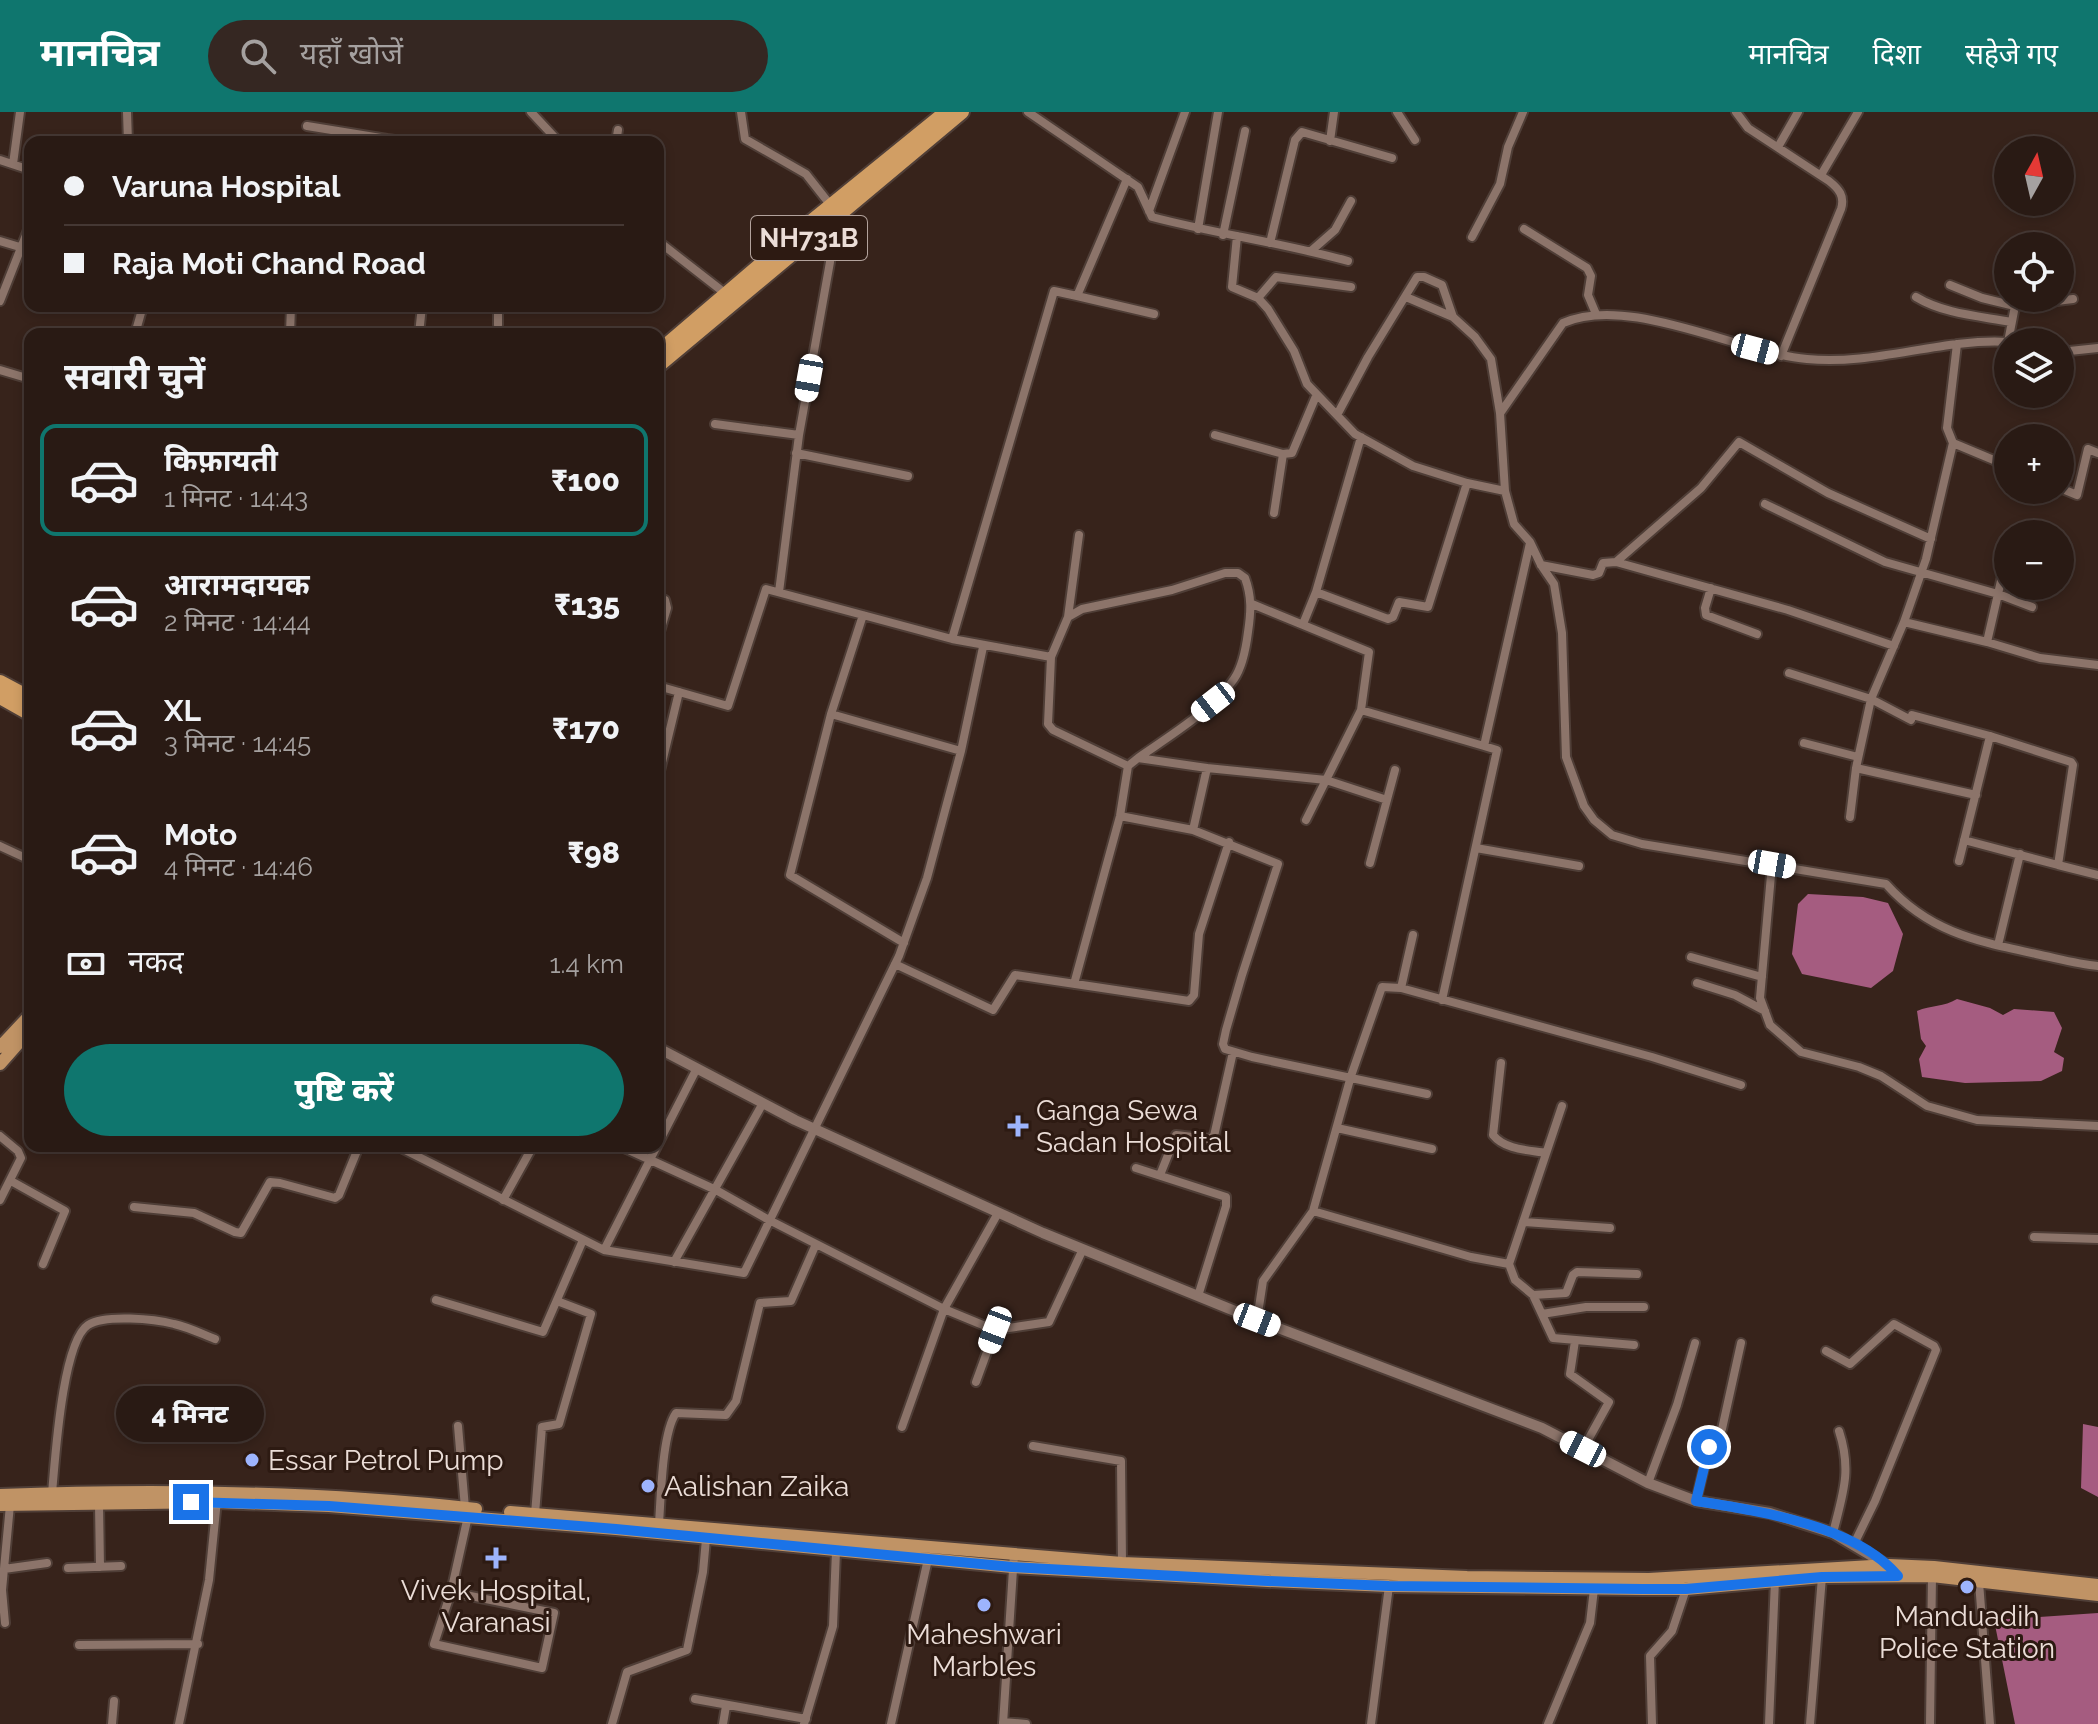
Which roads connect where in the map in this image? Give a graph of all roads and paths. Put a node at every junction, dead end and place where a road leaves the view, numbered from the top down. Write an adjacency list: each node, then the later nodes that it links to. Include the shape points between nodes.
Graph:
1 (20, 112): 29 (street)
2 (127, 112): 19 (street)
3 (531, 112): 21 (street)
4 (741, 112): 35 (street, via 745,139 806,174)
5 (946, 112): 23 (highway, NH731B)
6 (962, 112): 23 (highway, NH731B)
7 (1028, 112): 32 (street)
8 (1185, 112): 34 (street)
9 (1218, 112): 36 (street)
10 (1334, 112): 25 (street)
11 (1397, 112): 24 (street)
12 (1523, 112): 40 (street, via 1500,184)
13 (1736, 112): 26 (street, via 1748,128)
14 (1798, 112): 26 (street)
15 (1858, 112): 31 (street)
16 (307, 126): 20 (street)
17 (618, 130): 22 (street)
18 (1245, 131): 38 (street)
19 (128, 136)
20 (364, 136)
21 (553, 136)
22 (617, 136)
23 (920, 140): 35 (highway, NH731B)
24 (1415, 140)
25 (1330, 141): 27 (street); 42 (street, via 1302,132 1295,140)
26 (1778, 147): 31 (street)
27 (1392, 158)
28 (0, 160): 29 (street)
29 (13, 164): 30 (street)
30 (24, 168)
31 (1821, 175): 70 (street, via 1837,187 1843,203)
32 (1127, 179): 34 (street, via 1138,187); 51 (street)
33 (1351, 201): 46 (street, via 1335,230)
34 (1149, 211): 36 (street, via 1152,217)
35 (832, 212): 50 (highway, NH731B); 71 (highway, NH731B); 78 (street, via 830,262)
36 (1198, 229): 38 (street)
37 (1524, 229): 60 (street, via 1587,268 1588,295)
38 (1223, 235): 39 (street)
39 (1237, 236): 42 (street); 54 (street, via 1232,287)
40 (1472, 237)
41 (0, 241): 45 (street)
42 (1270, 243): 46 (street)
43 (24, 245): 45 (street)
44 (664, 246): 50 (street)
45 (23, 248): 55 (street)
46 (1311, 251): 47 (street)
47 (1348, 261)
48 (1950, 285): 56 (street)
49 (1351, 287): 54 (street, via 1276,277)
50 (726, 294): 67 (highway, NH731B)
51 (1077, 296): 59 (street); 111 (street, via 1054,291)
52 (1406, 297): 61 (street); 61 (street, via 1417,277 1424,277 1444,288); 76 (street)
53 (1916, 297): 62 (street, via 1946,310)
54 (1258, 298): 74 (street)
55 (0, 301)
56 (1994, 301)
57 (498, 312): 63 (street)
58 (2014, 312): 62 (street)
59 (1154, 314)
60 (1596, 314): 70 (street, via 1651,321); 75 (street, via 1563,323)
61 (1453, 317): 75 (street, via 1491,359)
62 (2011, 322): 64 (street)
63 (498, 325)
64 (2010, 328)
65 (1994, 343): 66 (street)
66 (1957, 344): 70 (street, via 1842,359); 81 (street, via 1947,428)
67 (664, 347)
68 (2098, 348): 69 (street)
69 (2074, 351)
70 (1781, 356)
71 (664, 361)
72 (0, 370): 73 (street)
73 (24, 377)
74 (1316, 396): 76 (street); 84 (street, via 1295,451)
75 (1500, 413): 88 (street)
76 (1337, 415): 80 (street)
77 (715, 424): 78 (street)
78 (799, 435): 82 (street)
79 (1215, 435): 84 (street)
80 (1361, 437): 87 (street, via 1413,466); 100 (street)
81 (1953, 443): 85 (street); 93 (street)
82 (796, 453): 86 (street); 99 (street)
83 (2098, 453): 89 (street, via 2088,449)
84 (1283, 454): 91 (street)
85 (1994, 460)
86 (908, 476)
87 (1467, 483): 88 (street); 100 (street, via 1428,607 1399,602 1388,619)
88 (1505, 491): 94 (street, via 1514,524)
89 (2074, 494)
90 (1765, 504): 97 (street)
91 (1274, 513)
92 (1079, 535): 107 (street)
93 (1931, 539): 95 (street, via 1828,493 1739,442 1701,488); 97 (street)
94 (1530, 542): 96 (street); 129 (street)
95 (1616, 562): 96 (street, via 1603,563 1593,575); 98 (street)
96 (1541, 565): 153 (street, via 1554,584 1562,633 1566,757 1594,820 1612,835 1642,844)
97 (1921, 574): 101 (street); 108 (street)
98 (1711, 588): 110 (street, via 1706,615); 113 (street)
99 (779, 592): 106 (street); 120 (street, via 766,589 728,706)
100 (1316, 592): 109 (street)
101 (1994, 593)
102 (1997, 600): 112 (street)
103 (2014, 600): 105 (street)
104 (1252, 604): 107 (street, via 1245,578 1232,571); 109 (street); 133 (street, via 1246,651 1234,679 1213,702)
105 (2032, 607)
106 (863, 615): 111 (street); 126 (street)
107 (1068, 617): 115 (street)
108 (1904, 622): 112 (street); 113 (street)
109 (1303, 624): 124 (street, via 1369,652)
110 (1757, 634)
111 (952, 639): 114 (street)
112 (1987, 642): 116 (street, via 2040,658)
113 (1894, 646): 123 (street)
114 (983, 647): 115 (street); 130 (street)
115 (1051, 657): 134 (street, via 1048,724)
116 (2098, 665)
117 (1789, 673): 123 (street)
118 (0, 682): 121 (highway)
119 (664, 688): 120 (street)
120 (679, 692): 131 (street)
121 (24, 695)
122 (0, 697): 125 (highway)
123 (1871, 699): 127 (street, via 1912,717); 132 (street)
124 (1361, 710): 129 (street); 138 (street)
125 (24, 711)
126 (831, 714): 130 (street); 158 (street, via 790,875)
127 (1990, 736): 139 (street); 154 (street, via 2073,765)
128 (1804, 743): 132 (street)
129 (1484, 746): 148 (street, via 1497,750)
130 (961, 751): 158 (street)
131 (664, 754)
132 (1858, 757): 136 (street)
133 (1138, 758): 134 (street); 135 (street)
134 (1128, 766): 141 (street)
135 (1207, 768): 138 (street); 144 (street)
136 (1856, 768): 139 (street); 142 (street)
137 (1395, 770): 140 (street)
138 (1326, 780): 140 (street); 143 (street)
139 (1976, 795): 145 (street)
140 (1387, 800): 152 (street)
141 (1120, 816): 144 (street); 165 (street)
142 (1850, 817)
143 (1306, 820)
144 (1193, 830): 146 (street)
145 (1964, 840): 149 (street); 151 (street)
146 (1229, 842): 165 (street, via 1199,934 1192,999); 173 (street, via 1278,864 1226,1030 1223,1047)
147 (0, 846): 150 (street)
148 (1476, 848): 155 (street); 167 (street)
149 (2020, 854): 154 (street); 159 (street)
150 (24, 857)
151 (1959, 861)
152 (1370, 863)
153 (1772, 864): 159 (street, via 1886,884 1933,924); 163 (street)
154 (2058, 865): 156 (street)
155 (1579, 866)
156 (2098, 875)
157 (1413, 935): 166 (street)
158 (904, 943): 161 (street)
159 (1998, 945): 162 (street)
160 (1691, 957): 163 (street)
161 (895, 964): 165 (street, via 993,1010 1015,975); 184 (street)
162 (2098, 966)
163 (1762, 977): 168 (street)
164 (1697, 983): 168 (street)
165 (1074, 984)
166 (1401, 988): 167 (street); 177 (street, via 1382,987)
167 (1442, 1000): 178 (street)
168 (1765, 1011): 182 (street, via 1770,1025 1801,1052 1881,1076 1938,1110 1977,1120)
169 (24, 1021): 171 (main road)
170 (24, 1040): 175 (main road)
171 (0, 1047)
172 (664, 1051): 176 (street)
173 (1233, 1052): 177 (street); 196 (street, via 1213,1139 1176,1135)
174 (1501, 1063): 193 (street, via 1493,1135 1511,1147)
175 (0, 1064)
176 (697, 1068): 180 (street); 185 (street)
177 (1351, 1076): 179 (street); 183 (street)
178 (1741, 1085)
179 (1427, 1094)
180 (763, 1103): 184 (street); 198 (street)
181 (1562, 1106): 193 (street)
182 (2098, 1126)
183 (1337, 1128): 187 (street); 202 (street)
184 (814, 1129): 203 (street); 204 (street)
185 (664, 1133)
186 (0, 1136): 197 (street, via 21,1154)
187 (1432, 1149)
188 (357, 1152): 201 (street, via 335,1198 270,1182 241,1233 194,1213)
189 (409, 1152): 200 (street)
190 (530, 1152): 200 (street)
191 (634, 1152): 194 (street)
192 (654, 1152): 194 (street)
193 (1546, 1153): 205 (street)
194 (650, 1159): 198 (street); 212 (street)
195 (1136, 1168): 196 (street)
196 (1160, 1175): 218 (street, via 1226,1197)
197 (11, 1181): 199 (street); 214 (street, via 65,1211)
198 (716, 1190): 204 (street); 213 (street)
199 (0, 1200)
200 (503, 1200): 209 (street)
201 (134, 1207)
202 (1313, 1211): 215 (street); 224 (street, via 1263,1281)
203 (998, 1213): 211 (street); 222 (street)
204 (769, 1220): 210 (street); 213 (street, via 744,1273)
205 (1523, 1222): 206 (street); 215 (street)
206 (1610, 1228)
207 (2034, 1237): 208 (street)
208 (2098, 1239)
209 (583, 1240): 212 (street); 220 (street)
210 (816, 1244): 222 (street); 247 (street, via 791,1301 760,1303 736,1401 726,1415 676,1413 672,1418)
211 (1083, 1249): 218 (street); 225 (street, via 1049,1322)
212 (604, 1250): 213 (street)
213 (674, 1262)
214 (43, 1264)
215 (1509, 1264): 217 (street, via 1515,1280)
216 (1637, 1274): 217 (street, via 1577,1272 1566,1293)
217 (1533, 1295): 223 (street)
218 (1198, 1296): 224 (street)
219 (436, 1300): 220 (street, via 543,1332)
220 (557, 1301): 246 (street, via 591,1314 559,1424 542,1427)
221 (1644, 1307): 223 (street)
222 (944, 1309): 225 (street); 234 (street)
223 (1542, 1314): 227 (street, via 1553,1338)
224 (1257, 1320): 237 (street, via 1542,1428)
225 (995, 1330): 232 (street)
226 (215, 1339): 239 (street, via 174,1324 104,1319 86,1326 60,1402)
227 (1575, 1341): 230 (street); 237 (street, via 1570,1374 1609,1402)
228 (1695, 1343): 238 (street)
229 (1741, 1343): 242 (street, via 1722,1429 1709,1447)
230 (1634, 1345)
231 (1826, 1351): 250 (street, via 1850,1364 1894,1324 1936,1350)
232 (976, 1382)
233 (458, 1426): 245 (street)
234 (902, 1427)
235 (1839, 1431): 248 (street, via 1847,1462)
236 (1033, 1446): 255 (street, via 1121,1461)
237 (1583, 1449): 238 (street)
238 (1648, 1483): 242 (street)
239 (52, 1493): 240 (main road); 241 (main road)
240 (0, 1495)
241 (218, 1497): 243 (main road); 245 (main road); 273 (street)
242 (1696, 1501): 248 (street, via 1770,1513)
243 (99, 1504): 244 (main road); 258 (street)
244 (5, 1505): 260 (street)
245 (467, 1512): 246 (main road); 249 (main road); 270 (street)
246 (535, 1514): 247 (main road)
247 (659, 1523): 253 (main road)
248 (1833, 1533): 250 (street)
249 (706, 1539): 251 (main road); 282 (street, via 687,1650 627,1672)
250 (1854, 1544): 256 (street)
251 (836, 1551): 252 (main road); 278 (street, via 833,1626)
252 (928, 1559): 253 (main road); 284 (street)
253 (1013, 1561): 255 (main road); 267 (main road); 279 (street)
254 (47, 1563): 260 (street)
255 (1122, 1563): 256 (main road, via 1649,1579)
256 (1889, 1565): 261 (street); 266 (main road)
257 (121, 1566): 258 (street)
258 (100, 1567): 259 (street)
259 (68, 1568)
260 (4, 1569): 272 (street)
261 (1898, 1576): 262 (main road); 263 (main road)
262 (1932, 1576): 265 (main road); 291 (street)
263 (1822, 1577): 264 (main road); 290 (street)
264 (1775, 1580): 269 (main road); 289 (street)
265 (1979, 1582): 271 (main road); 292 (street)
266 (2098, 1585)
267 (1389, 1586): 268 (main road); 286 (street)
268 (1594, 1589): 269 (main road); 287 (street, via 1590,1623)
269 (1686, 1589): 288 (street, via 1672,1631 1650,1656)
270 (451, 1592): 270 (street, via 554,1613 542,1668 434,1644)
271 (2098, 1595)
272 (5, 1623)
273 (198, 1644): 274 (street); 281 (street)
274 (79, 1645)
275 (695, 1699): 277 (street)
276 (114, 1701): 280 (street)
277 (726, 1706): 278 (street); 283 (street)
278 (805, 1721)
279 (1003, 1723): 285 (street)
280 (112, 1724)
281 (179, 1724)
282 (612, 1724)
283 (723, 1724)
284 (891, 1724)
285 (1026, 1724)
286 (1371, 1724)
287 (1548, 1724)
288 (1652, 1724)
289 (1769, 1724)
290 (1810, 1724)
291 (1930, 1724)
292 (1990, 1724)

